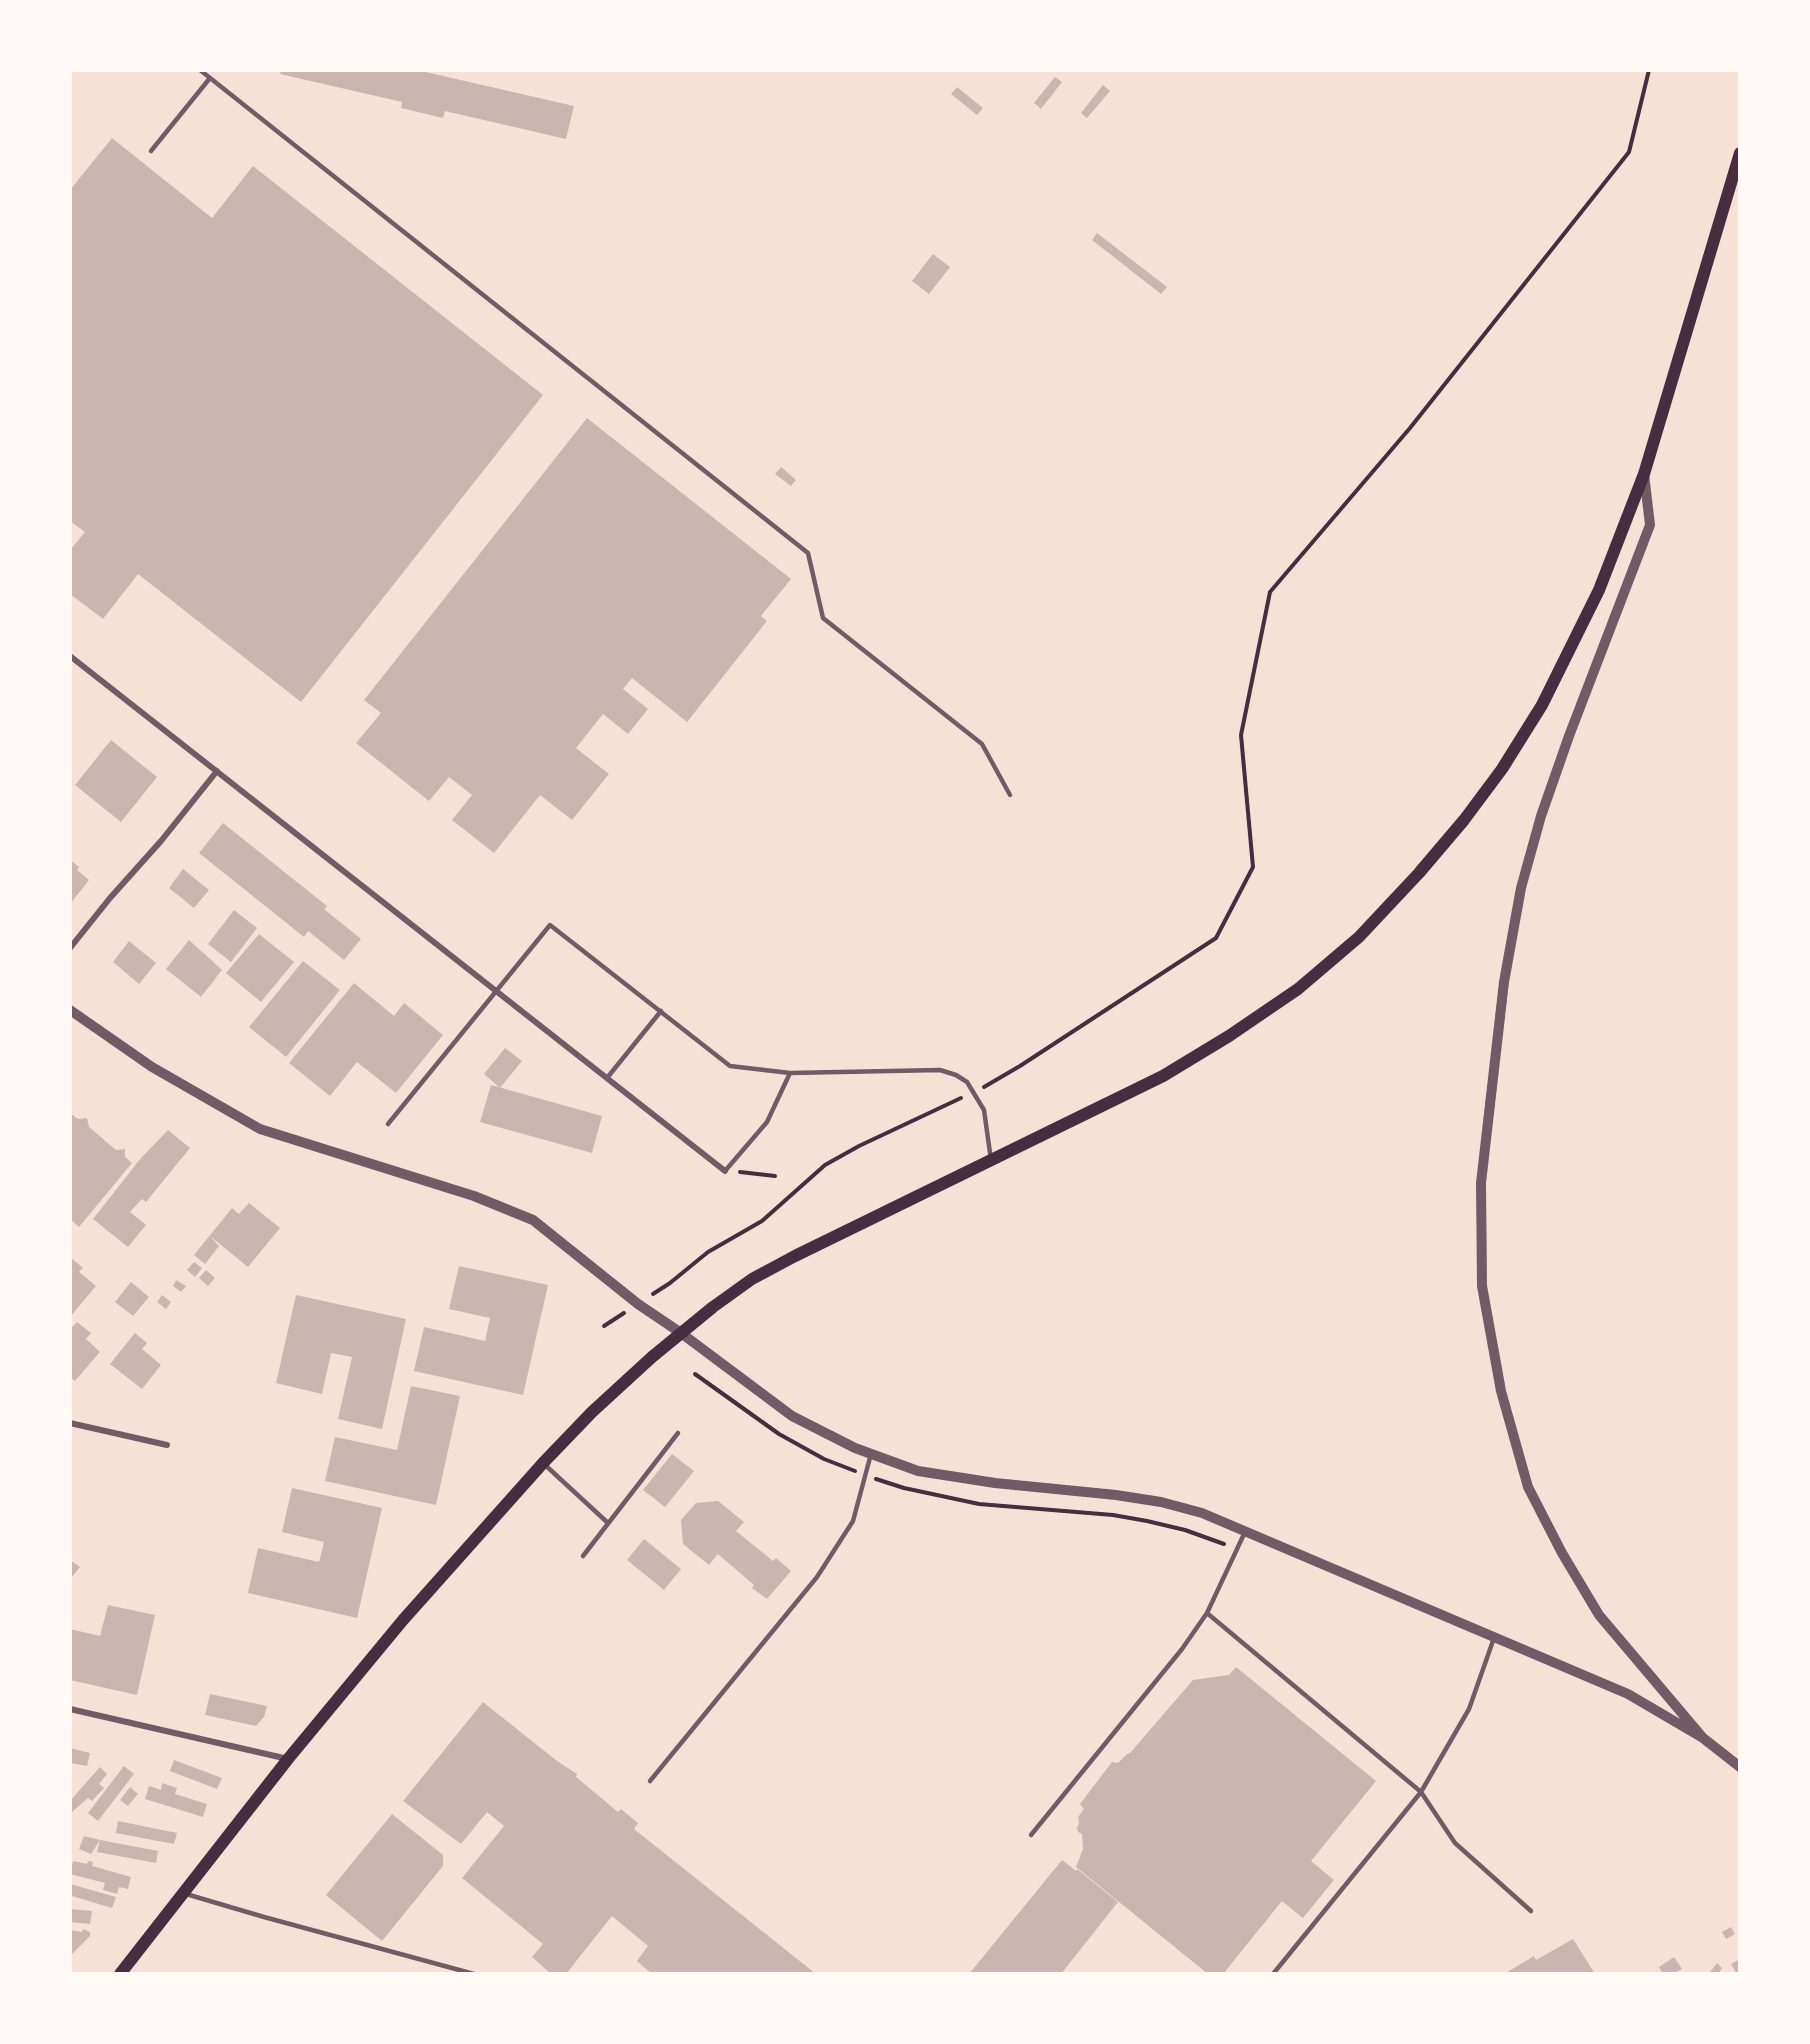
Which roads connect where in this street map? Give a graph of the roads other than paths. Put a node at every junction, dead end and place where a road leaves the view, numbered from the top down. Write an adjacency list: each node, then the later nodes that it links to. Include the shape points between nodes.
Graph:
1 (200, 70): 2 (lane)
2 (210, 78): 3 (lane); 8 (lane, via 808,553 823,618 982,744)
3 (152, 152)
4 (1740, 153): 5 (main road)
5 (1644, 474): 16 (main road, via 1599,590 1542,705 1502,770 1464,820 1367,929 1298,989 1229,1036 1163,1076); 30 (street, via 1650,525 1565,746 1521,888 1504,982 1481,1183 1482,1286 1501,1391 1528,1487 1599,1615)
6 (70, 656): 7 (street)
7 (217, 771): 9 (street); 10 (street)
8 (1010, 795)
9 (70, 948)
10 (496, 991): 12 (lane, via 550,925); 14 (street); 15 (lane)
11 (70, 1010): 18 (street, via 152,1067 261,1129 474,1196 533,1220 638,1304)
12 (661, 1011): 13 (lane, via 730,1066); 14 (lane)
13 (790, 1073): 16 (lane, via 940,1070 956,1075 967,1082 984,1110); 17 (lane, via 767,1122)
14 (607, 1078): 17 (street)
15 (388, 1124)
16 (991, 1160): 18 (main road, via 752,1279)
17 (725, 1171)
18 (681, 1333): 22 (street, via 792,1416); 23 (main road, via 592,1412)
19 (70, 1423): 21 (street)
20 (678, 1433): 24 (lane)
21 (167, 1445)
22 (871, 1454): 25 (street, via 918,1471 948,1476 1161,1502); 33 (lane, via 853,1521 817,1577)
23 (543, 1463): 24 (lane); 31 (main road, via 403,1620)
24 (608, 1523): 26 (lane)
25 (1246, 1530): 27 (lane); 28 (street)
26 (583, 1556)
27 (1207, 1612): 34 (lane); 35 (lane, via 1182,1649)
28 (1495, 1636): 30 (street, via 1628,1694); 34 (lane, via 1469,1709)
29 (70, 1709): 31 (street)
30 (1703, 1738): 32 (street)
31 (288, 1759): 36 (main road)
32 (1740, 1767)
33 (650, 1781)
34 (1420, 1792): 37 (lane, via 1455,1843); 40 (lane)
35 (1031, 1835)
36 (183, 1893): 38 (main road); 39 (lane)
37 (1531, 1911)
38 (120, 1974)
39 (474, 1974)
40 (1273, 1974)

